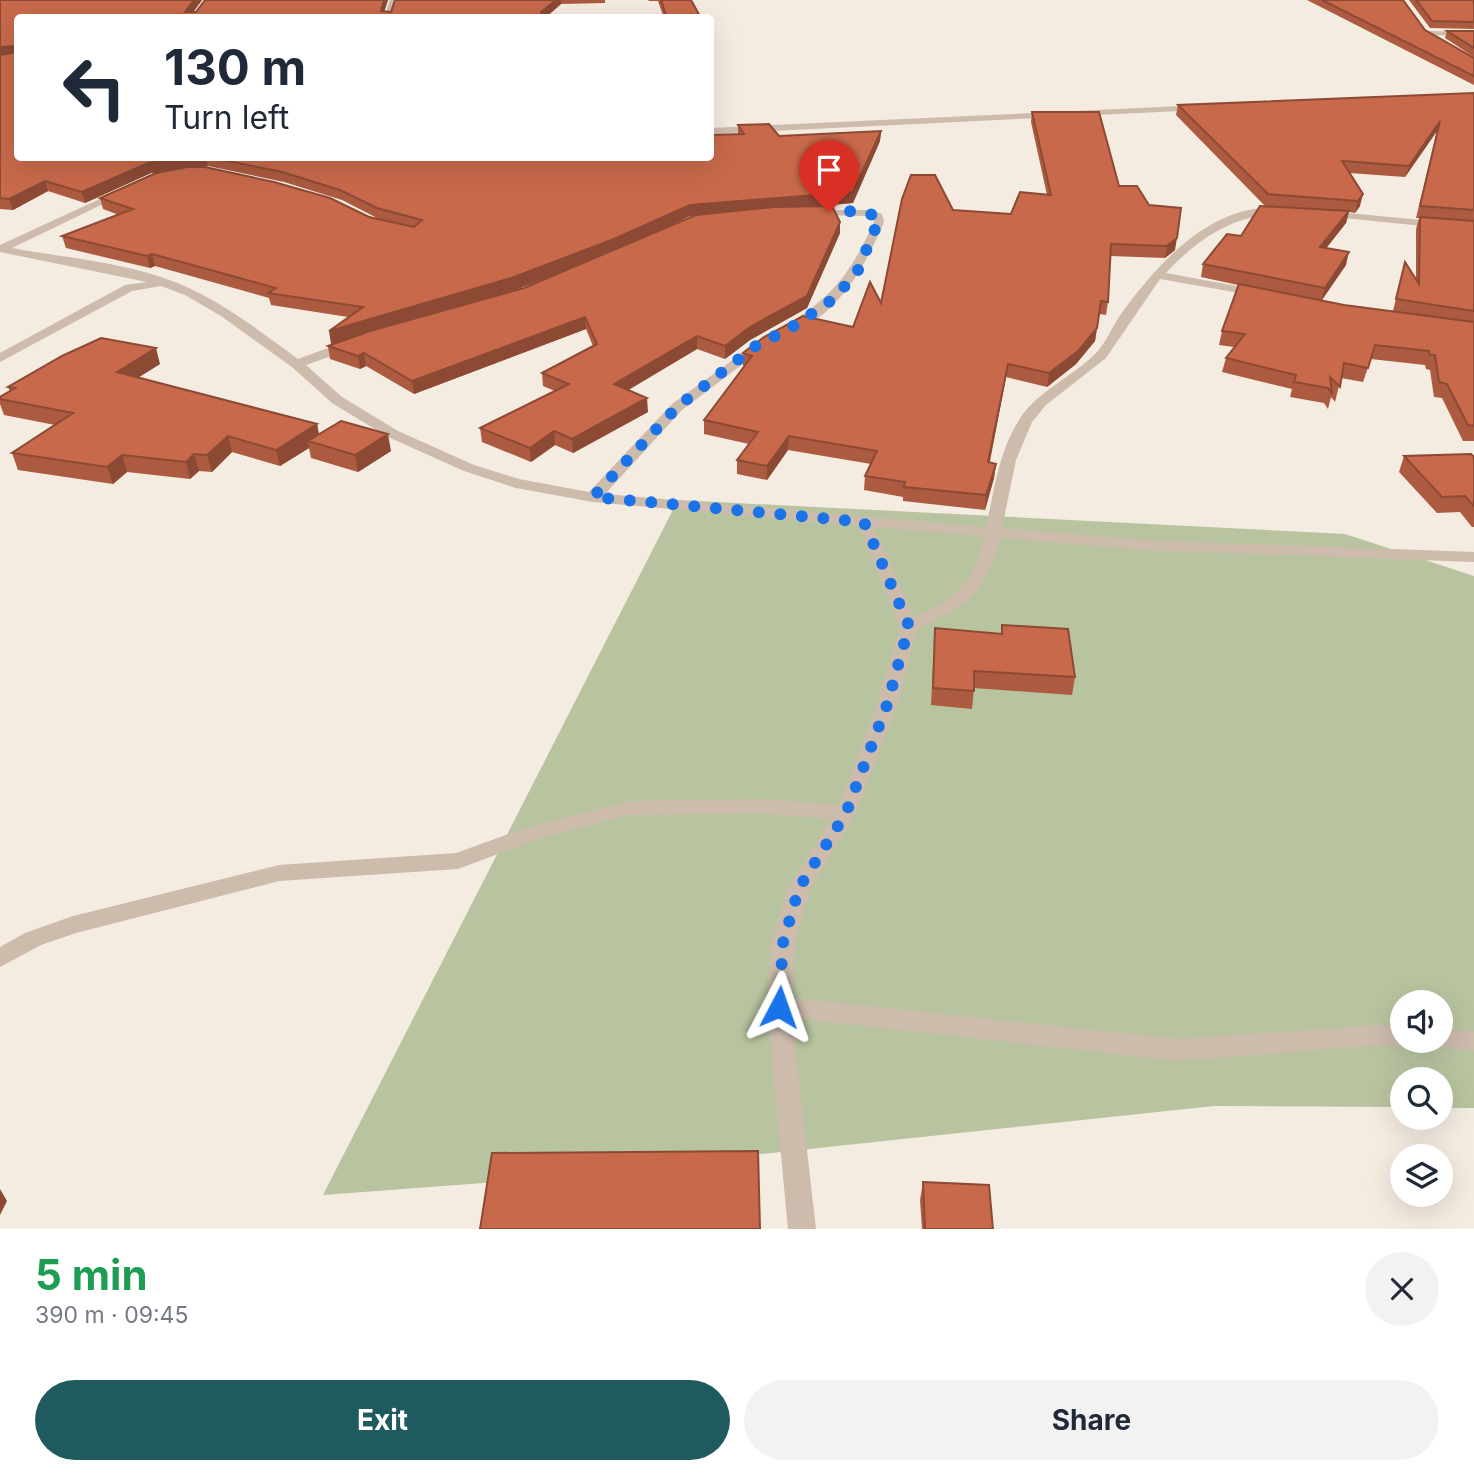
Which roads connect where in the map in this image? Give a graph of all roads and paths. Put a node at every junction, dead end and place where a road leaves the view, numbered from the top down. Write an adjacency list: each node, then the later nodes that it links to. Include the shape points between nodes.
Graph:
1 (1474, 34): 2 (street, via 1425,31)
2 (1445, 45)
3 (1208, 106): 4 (street)
4 (714, 131)
5 (132, 187): 10 (street)
6 (1284, 211): 12 (street, via 1260,211 1215,225)
7 (801, 212): 19 (street, via 856,211 878,216 858,270 835,298 757,345 677,407)
8 (1312, 213): 9 (street)
9 (1474, 228)
10 (0, 249): 11 (street)
11 (139, 275): 13 (street); 14 (street)
12 (1155, 275): 15 (street); 21 (street, via 1102,354 1037,405 1024,422)
13 (168, 282): 14 (street); 18 (street, via 225,313)
14 (130, 288): 17 (street)
15 (1266, 296)
16 (367, 338): 18 (street)
17 (0, 358)
18 (297, 364): 19 (street, via 337,400 424,450 516,483)
19 (593, 497): 20 (street)
20 (864, 522): 21 (street); 23 (street)
21 (991, 533): 22 (street, via 1143,545); 23 (street, via 971,589)
22 (1474, 557)
23 (909, 626): 24 (street, via 887,705)
24 (846, 813): 25 (street, via 761,806 629,808 533,833 458,860 279,873 73,925 33,939); 26 (street, via 799,888 783,943)
25 (0, 958)
26 (779, 1007): 27 (street, via 1179,1050); 30 (street)
27 (1390, 1036)
28 (1453, 1040): 29 (street)
29 (1474, 1041)
30 (802, 1229)

